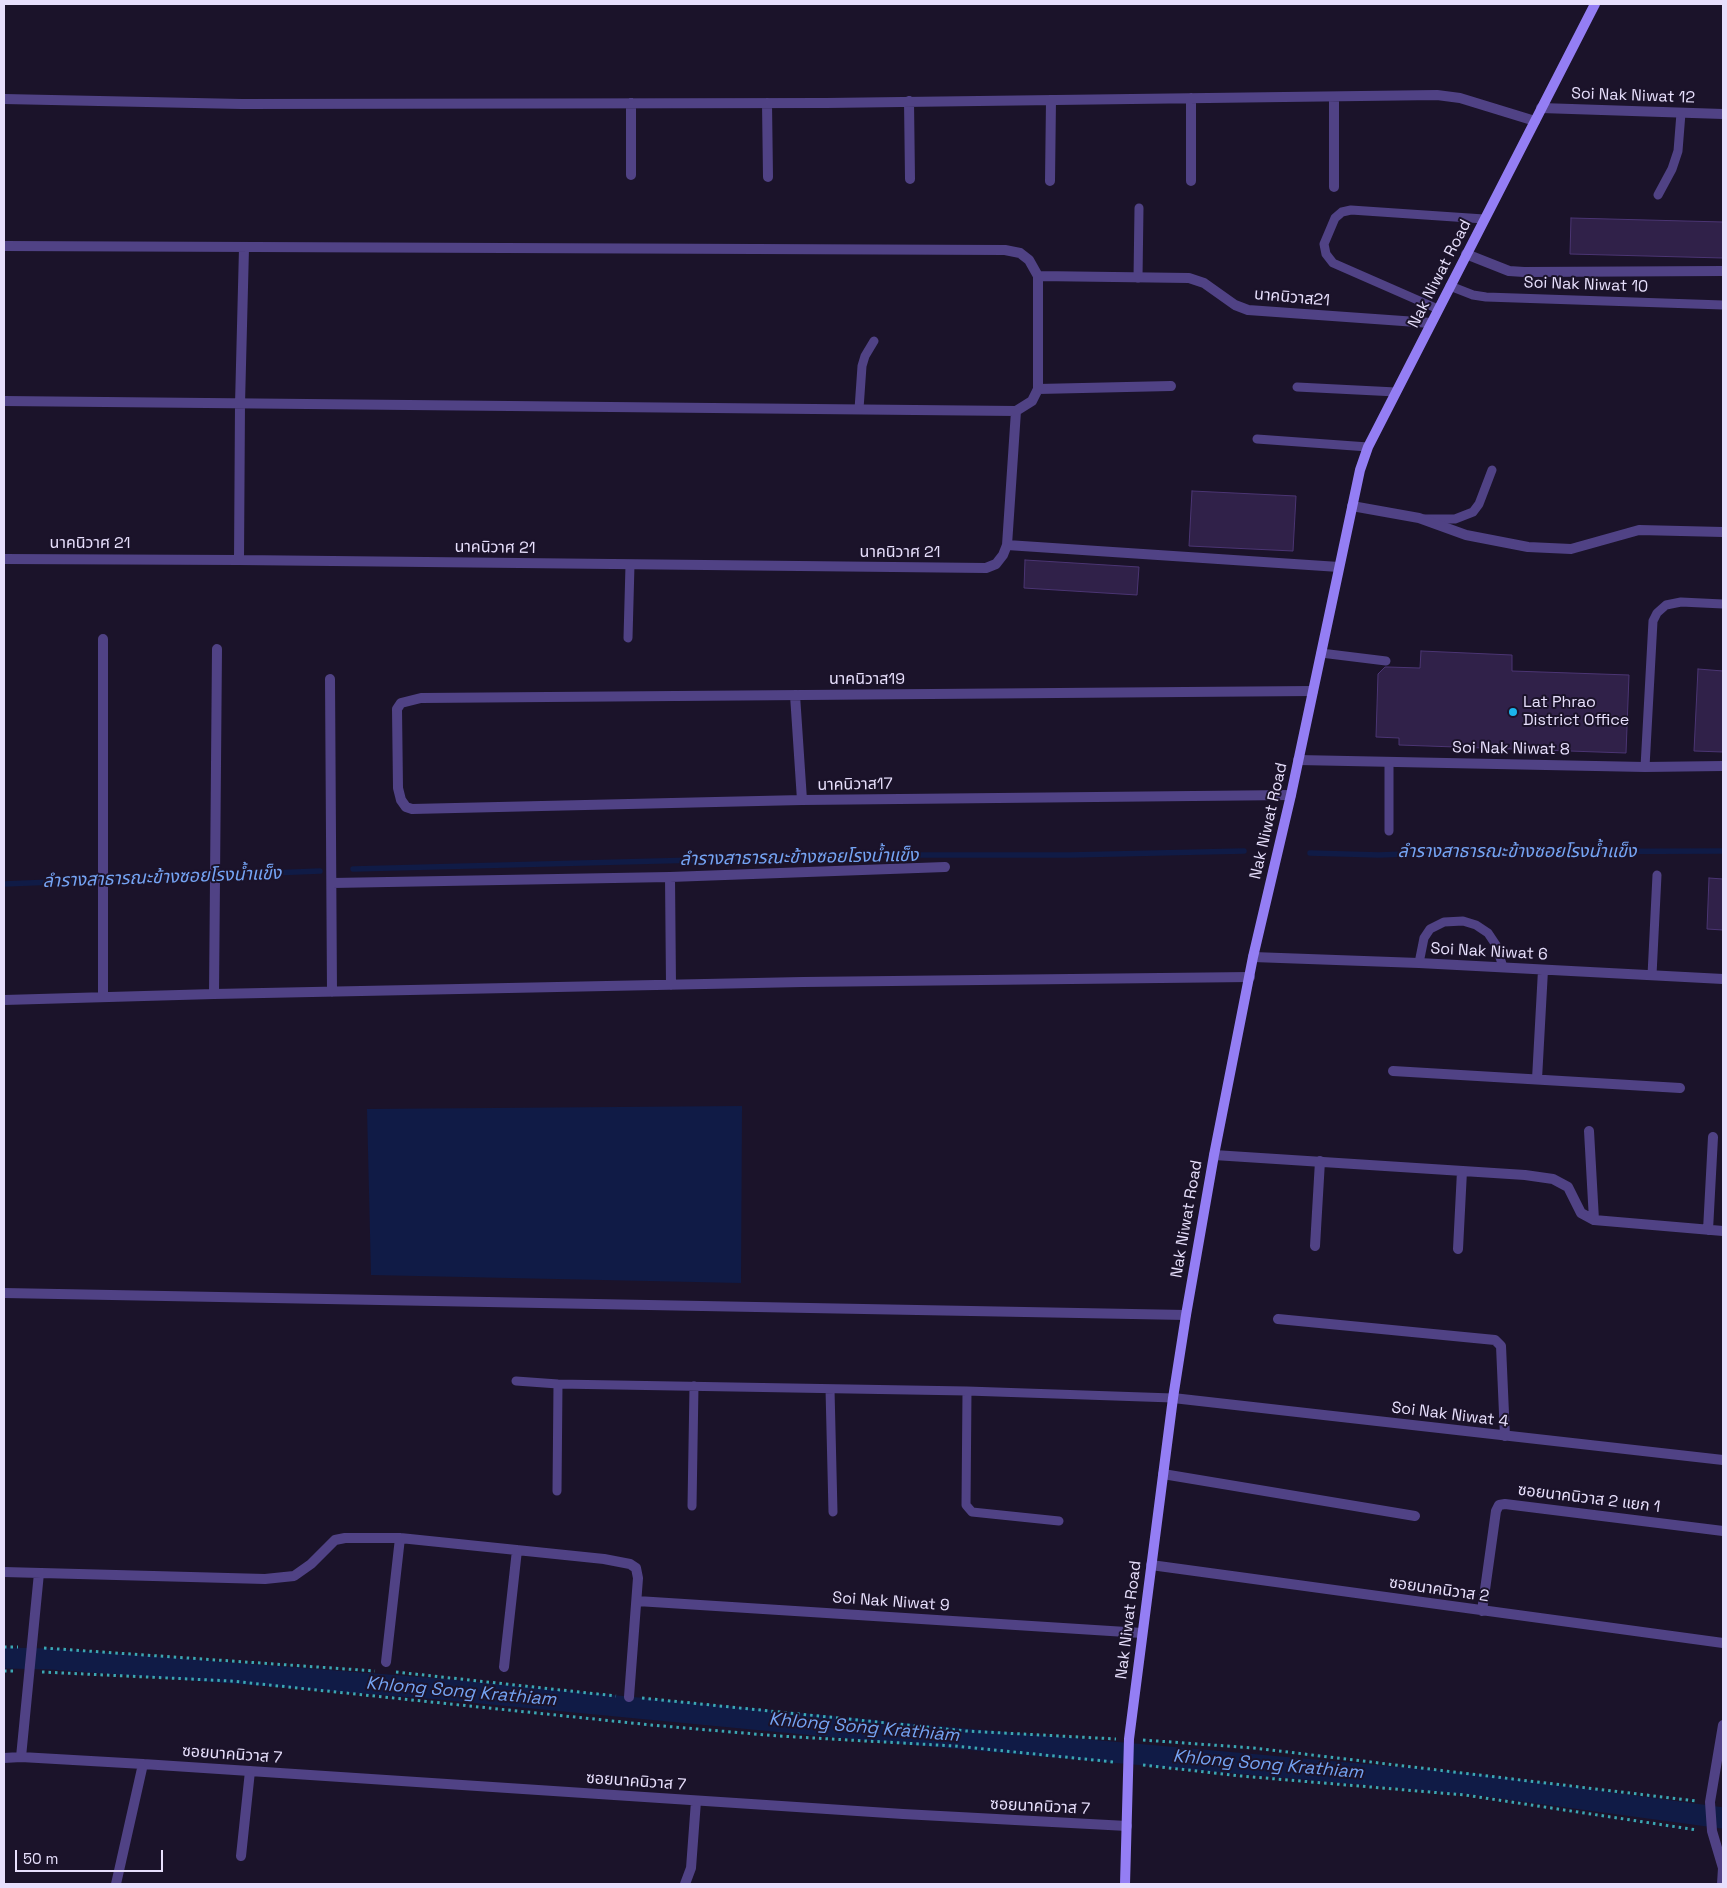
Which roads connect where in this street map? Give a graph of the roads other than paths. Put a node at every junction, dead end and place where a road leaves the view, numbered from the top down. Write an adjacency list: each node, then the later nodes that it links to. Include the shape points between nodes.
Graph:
1 (1595, 4): 9 (main road, Nak Niwat Road)
2 (1334, 97): 3 (street); 12 (street, via 1460,98); 18 (street)
3 (1191, 98): 5 (street); 16 (street)
4 (4, 99): 7 (street, via 242,104)
5 (1051, 100): 6 (street); 17 (street)
6 (909, 101): 8 (street); 15 (street)
7 (631, 103): 8 (street); 13 (street)
8 (767, 103): 14 (street)
9 (1541, 108): 10 (street, Soi Nak Niwat 12); 12 (main road, Nak Niwat Road)
10 (1681, 113): 11 (street, Soi Nak Niwat 12); 19 (lane, via 1678,151)
11 (1723, 114)
12 (1535, 121): 21 (main road, Nak Niwat Road)
13 (631, 175)
14 (768, 177)
15 (910, 179)
16 (1191, 180)
17 (1050, 181)
18 (1334, 186)
19 (1658, 194)
20 (1139, 208): 27 (lane)
21 (1484, 219): 24 (main road, Nak Niwat Road); 30 (lane, via 1351,210 1335,218 1324,244 1333,264)
22 (4, 246): 23 (street)
23 (244, 248): 26 (street, via 1005,250 1020,253 1029,260); 38 (street)
24 (1466, 254): 25 (street, via 1509,271 1524,272); 28 (main road, Nak Niwat Road)
25 (1723, 271)
26 (1038, 276): 27 (street, นาคนิวาส21); 35 (street)
27 (1138, 278): 31 (street, นาคนิวาส21, via 1188,278 1204,283 1235,305 1260,312)
28 (1450, 286): 29 (lane, Soi Nak Niwat 10, via 1486,297); 30 (main road, Nak Niwat Road)
29 (1723, 305)
30 (1438, 309): 31 (main road, Nak Niwat Road)
31 (1432, 323): 36 (main road, Nak Niwat Road)
32 (874, 341): 39 (lane, via 862,366)
33 (1171, 386): 35 (street)
34 (1297, 387): 36 (lane)
35 (1038, 389): 40 (street, via 1032,402)
36 (1396, 392): 42 (main road, Nak Niwat Road)
37 (4, 401): 38 (street)
38 (240, 404): 39 (street); 49 (street)
39 (859, 409): 40 (street)
40 (1016, 410): 47 (street)
41 (1257, 439): 42 (lane)
42 (1368, 447): 44 (main road, Nak Niwat Road)
43 (1492, 470): 45 (lane, via 1473,512 1455,520)
44 (1352, 506): 45 (street); 51 (main road, Nak Niwat Road)
45 (1420, 518): 46 (street, via 1466,535 1528,547 1571,549 1639,530)
46 (1723, 532)
47 (1008, 545): 50 (street, นาคนิวาศ 21, via 996,564 986,568); 51 (street)
48 (4, 559): 49 (street, นาคนิวาศ 21)
49 (239, 560): 50 (street, นาคนิวาศ 21)
50 (630, 565): 53 (lane)
51 (1339, 567): 56 (main road, Nak Niwat Road)
52 (1723, 604): 64 (lane, via 1681,602 1666,605 1657,613 1653,622)
53 (628, 638)
54 (103, 639): 83 (street)
55 (217, 649): 82 (street)
56 (1321, 653): 57 (lane); 59 (main road, Nak Niwat Road)
57 (1386, 661)
58 (330, 679): 72 (street)
59 (1313, 691): 60 (street, นาคนิวาส19); 61 (main road, Nak Niwat Road)
60 (795, 695): 66 (street); 67 (street, นาคนิวาส19, via 420,698 401,703 397,709 398,788 406,806)
61 (1298, 760): 62 (street, Soi Nak Niwat 8); 65 (main road, Nak Niwat Road)
62 (1389, 762): 64 (street, Soi Nak Niwat 8); 68 (lane)
63 (1723, 766): 64 (street, Soi Nak Niwat 8)
64 (1645, 767)
65 (1291, 795): 66 (street, นาคนิวาส17); 73 (main road, Nak Niwat Road)
66 (802, 800): 67 (street, นาคนิวาส17)
67 (420, 810)
68 (1389, 831)
69 (945, 867): 71 (street)
70 (1658, 875): 77 (lane)
71 (670, 877): 72 (street); 80 (street)
72 (332, 883): 81 (street)
73 (1253, 957): 74 (street, Soi Nak Niwat 6); 78 (main road, Nak Niwat Road)
74 (1419, 963): 75 (street, Soi Nak Niwat 6); 75 (lane, via 1424,938 1430,929 1444,922 1463,921 1488,933 1496,945)
75 (1503, 968): 76 (street, Soi Nak Niwat 6)
76 (1543, 970): 77 (street, Soi Nak Niwat 6); 86 (street)
77 (1652, 975): 79 (street, Soi Nak Niwat 6)
78 (1250, 977): 80 (street); 90 (main road, Nak Niwat Road)
79 (1723, 979)
80 (671, 985): 81 (street)
81 (332, 992): 82 (street)
82 (214, 994): 83 (street)
83 (103, 997): 84 (street)
84 (4, 1000)
85 (1393, 1071): 86 (street)
86 (1537, 1079): 87 (street)
87 (1680, 1088)
88 (1589, 1132): 93 (street)
89 (1713, 1137): 94 (street)
90 (1214, 1155): 91 (street); 99 (main road, Nak Niwat Road)
91 (1320, 1161): 92 (street); 96 (street)
92 (1462, 1171): 93 (street, via 1553,1179 1568,1187 1580,1213); 97 (street)
93 (1594, 1220): 94 (street)
94 (1708, 1230): 95 (street)
95 (1723, 1231)
96 (1315, 1246)
97 (1458, 1249)
98 (4, 1293): 99 (street)
99 (1186, 1315): 106 (main road, Nak Niwat Road)
100 (1278, 1319): 107 (street, via 1495,1340 1501,1346)
101 (516, 1381): 102 (lane)
102 (558, 1384): 103 (lane); 110 (lane)
103 (694, 1386): 104 (lane); 111 (lane)
104 (830, 1389): 105 (lane); 112 (lane)
105 (967, 1391): 106 (lane); 114 (lane, via 966,1505 972,1512)
106 (1173, 1398): 107 (street, Soi Nak Niwat 4); 109 (main road, Nak Niwat Road)
107 (1505, 1436): 108 (street, Soi Nak Niwat 4)
108 (1723, 1460)
109 (1163, 1474): 113 (street); 118 (main road, Nak Niwat Road)
110 (557, 1491)
111 (692, 1506)
112 (833, 1512)
113 (1415, 1516)
114 (1059, 1521)
115 (1723, 1531): 122 (street, ซอยนาคนิวาส 2 แยก 1, via 1499,1505)
116 (400, 1538): 117 (street); 120 (street, via 335,1540 312,1564 294,1576); 125 (street)
117 (517, 1550): 121 (street, via 630,1564 636,1568 638,1578); 126 (street)
118 (1151, 1565): 122 (street, ซอยนาคนิวาส 2); 123 (main road, Nak Niwat Road)
119 (4, 1572): 120 (street)
120 (38, 1573): 129 (street)
121 (637, 1601): 123 (street, Soi Nak Niwat 9); 127 (street)
122 (1482, 1611): 124 (street, ซอยนาคนิวาส 2)
123 (1142, 1633): 134 (main road, Nak Niwat Road, via 1129,1739)
124 (1723, 1642)
125 (384, 1667)
126 (504, 1667)
127 (629, 1697)
128 (1723, 1725): 139 (street, via 1710,1802 1712,1831 1723,1868)
129 (21, 1757): 130 (street, ซอยนาคนิวาส 7); 131 (street, ซอยนาคนิวาส 7)
130 (4, 1758)
131 (143, 1764): 132 (street, ซอยนาคนิวาส 7); 136 (street)
132 (250, 1771): 133 (street, ซอยนาคนิวาส 7); 135 (street)
133 (696, 1801): 134 (street, ซอยนาคนิวาส 7); 137 (street, via 691,1868)
134 (1127, 1826): 138 (main road, Nak Niwat Road)
135 (241, 1856)
136 (116, 1884)
137 (685, 1884)
138 (1125, 1884)
139 (1722, 1884)

